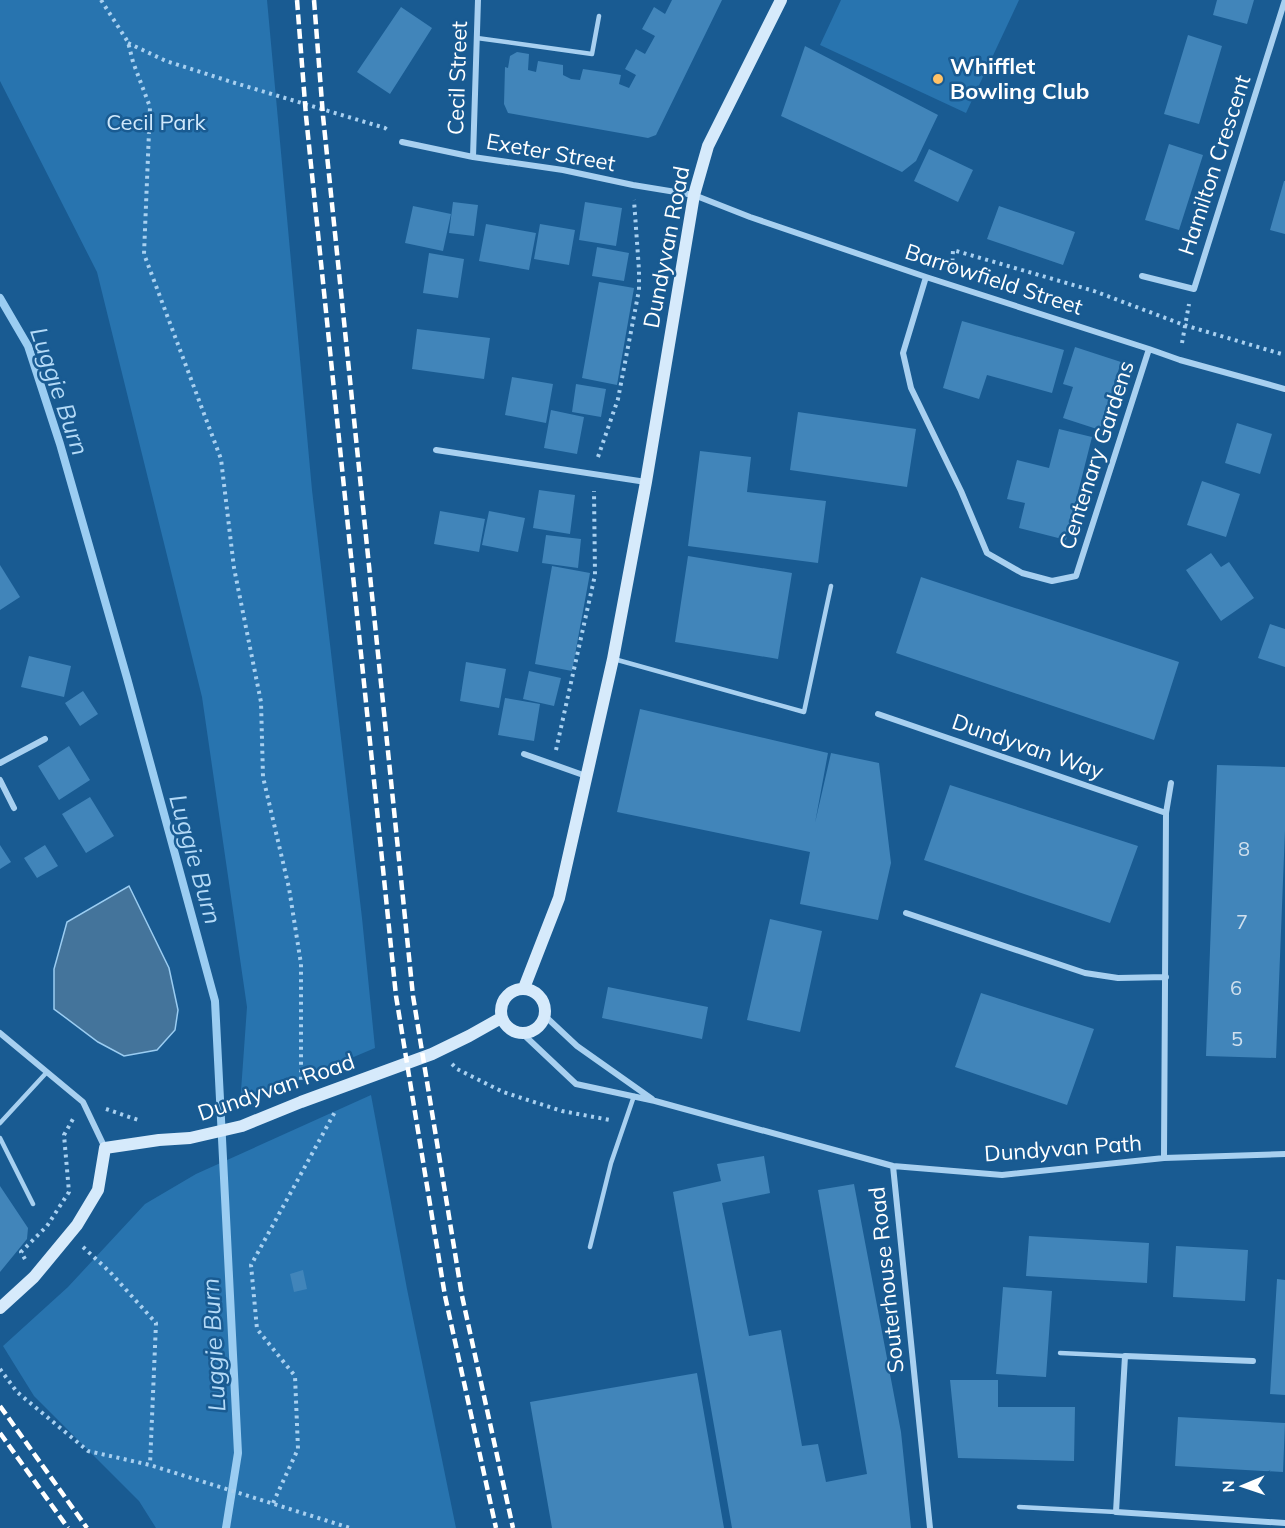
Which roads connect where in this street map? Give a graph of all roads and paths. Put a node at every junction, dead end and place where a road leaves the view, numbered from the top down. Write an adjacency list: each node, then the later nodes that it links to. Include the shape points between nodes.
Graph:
1 (101, 0): 7 (path)
2 (478, 0): 6 (street, Cecil Street)
3 (781, 0): 10 (main road, Dundyvan Road, via 708,146)
4 (1285, 0): 14 (street, Hamilton Crescent)
5 (599, 16): 6 (lane, via 592,54)
6 (477, 38): 9 (street, Cecil Street)
7 (128, 42): 8 (path, via 176,64 385,128); 46 (path, via 150,107 144,254 221,459 234,568 261,702 263,777 289,888 301,964)
8 (402, 142): 9 (street, Exeter Street)
9 (473, 157): 10 (street, Exeter Street)
10 (694, 195): 12 (street, Barrowfield Street); 21 (main road, Dundyvan Road)
11 (1142, 276): 14 (street, Hamilton Crescent)
12 (926, 277): 13 (street, Barrowfield Street); 16 (street, Centenary Gardens, via 903,353 911,388 987,553 1022,573 1052,581 1076,576)
13 (952, 285): 15 (path, via 953,250 1094,291); 16 (street, Barrowfield Street)
14 (1194, 289): 15 (path)
15 (1184, 325): 17 (path); 18 (path)
16 (1149, 349): 18 (street, Barrowfield Street)
17 (1285, 355)
18 (1180, 360): 19 (street, Barrowfield Street)
19 (1285, 388)
20 (436, 450): 21 (street)
21 (646, 482): 23 (main road, Dundyvan Road)
22 (831, 586): 23 (lane, via 804,712)
23 (613, 659): 28 (main road, Dundyvan Road)
24 (878, 714): 32 (street, Dundyvan Way)
25 (45, 739): 27 (street)
26 (524, 754): 28 (street)
27 (0, 764)
28 (586, 776): 35 (main road, Dundyvan Road, via 559,898)
29 (0, 780): 31 (street)
30 (1171, 783): 32 (street)
31 (14, 808)
32 (1166, 813): 34 (street)
33 (906, 913): 34 (street, via 1085,973 1118,978)
34 (1166, 977): 53 (street)
35 (524, 988): 36 (main road, via 543,1000); 37 (main road, via 504,999)
36 (545, 1016): 39 (main road, via 538,1028); 44 (street, Souterhouse Road, via 577,1046)
37 (501, 1018): 39 (main road, via 506,1026); 40 (main road, Dundyvan Road)
38 (0, 1033): 41 (street)
39 (523, 1034): 43 (street, Souterhouse Road, via 576,1084)
40 (441, 1050): 42 (main road, Dundyvan Road); 47 (path, via 457,1069 503,1092 562,1111)
41 (47, 1072): 45 (street); 48 (lane)
42 (349, 1086): 46 (main road, Dundyvan Road); 65 (path, via 251,1265 257,1329 295,1376 298,1449)
43 (634, 1096): 44 (street, Souterhouse Road); 47 (lane)
44 (655, 1101): 54 (street, Souterhouse Road)
45 (83, 1102): 49 (path); 51 (street); 58 (path, via 64,1135 69,1192 47,1226 21,1252)
46 (301, 1102): 51 (main road, Dundyvan Road, via 242,1126 190,1138)
47 (626, 1122): 57 (lane)
48 (0, 1123)
49 (146, 1123)
50 (0, 1138): 55 (lane)
51 (105, 1148): 56 (main road, via 98,1190)
52 (1285, 1154): 53 (street, Dundyvan Path)
53 (1164, 1158): 54 (street, Dundyvan Path, via 1002,1175)
54 (893, 1166): 70 (street, Souterhouse Road)
55 (33, 1204)
56 (69, 1235): 58 (main road); 64 (path, via 110,1272 156,1323)
57 (590, 1246)
58 (34, 1277): 59 (main road)
59 (0, 1308)
60 (1060, 1353): 61 (lane)
61 (1125, 1356): 62 (street); 67 (street)
62 (1253, 1361)
63 (0, 1369): 64 (path, via 17,1392 88,1451)
64 (150, 1465): 65 (path)
65 (273, 1503): 69 (path)
66 (1019, 1507): 67 (lane)
67 (1116, 1512): 68 (street)
68 (1285, 1523)
69 (350, 1528)
70 (930, 1528)

